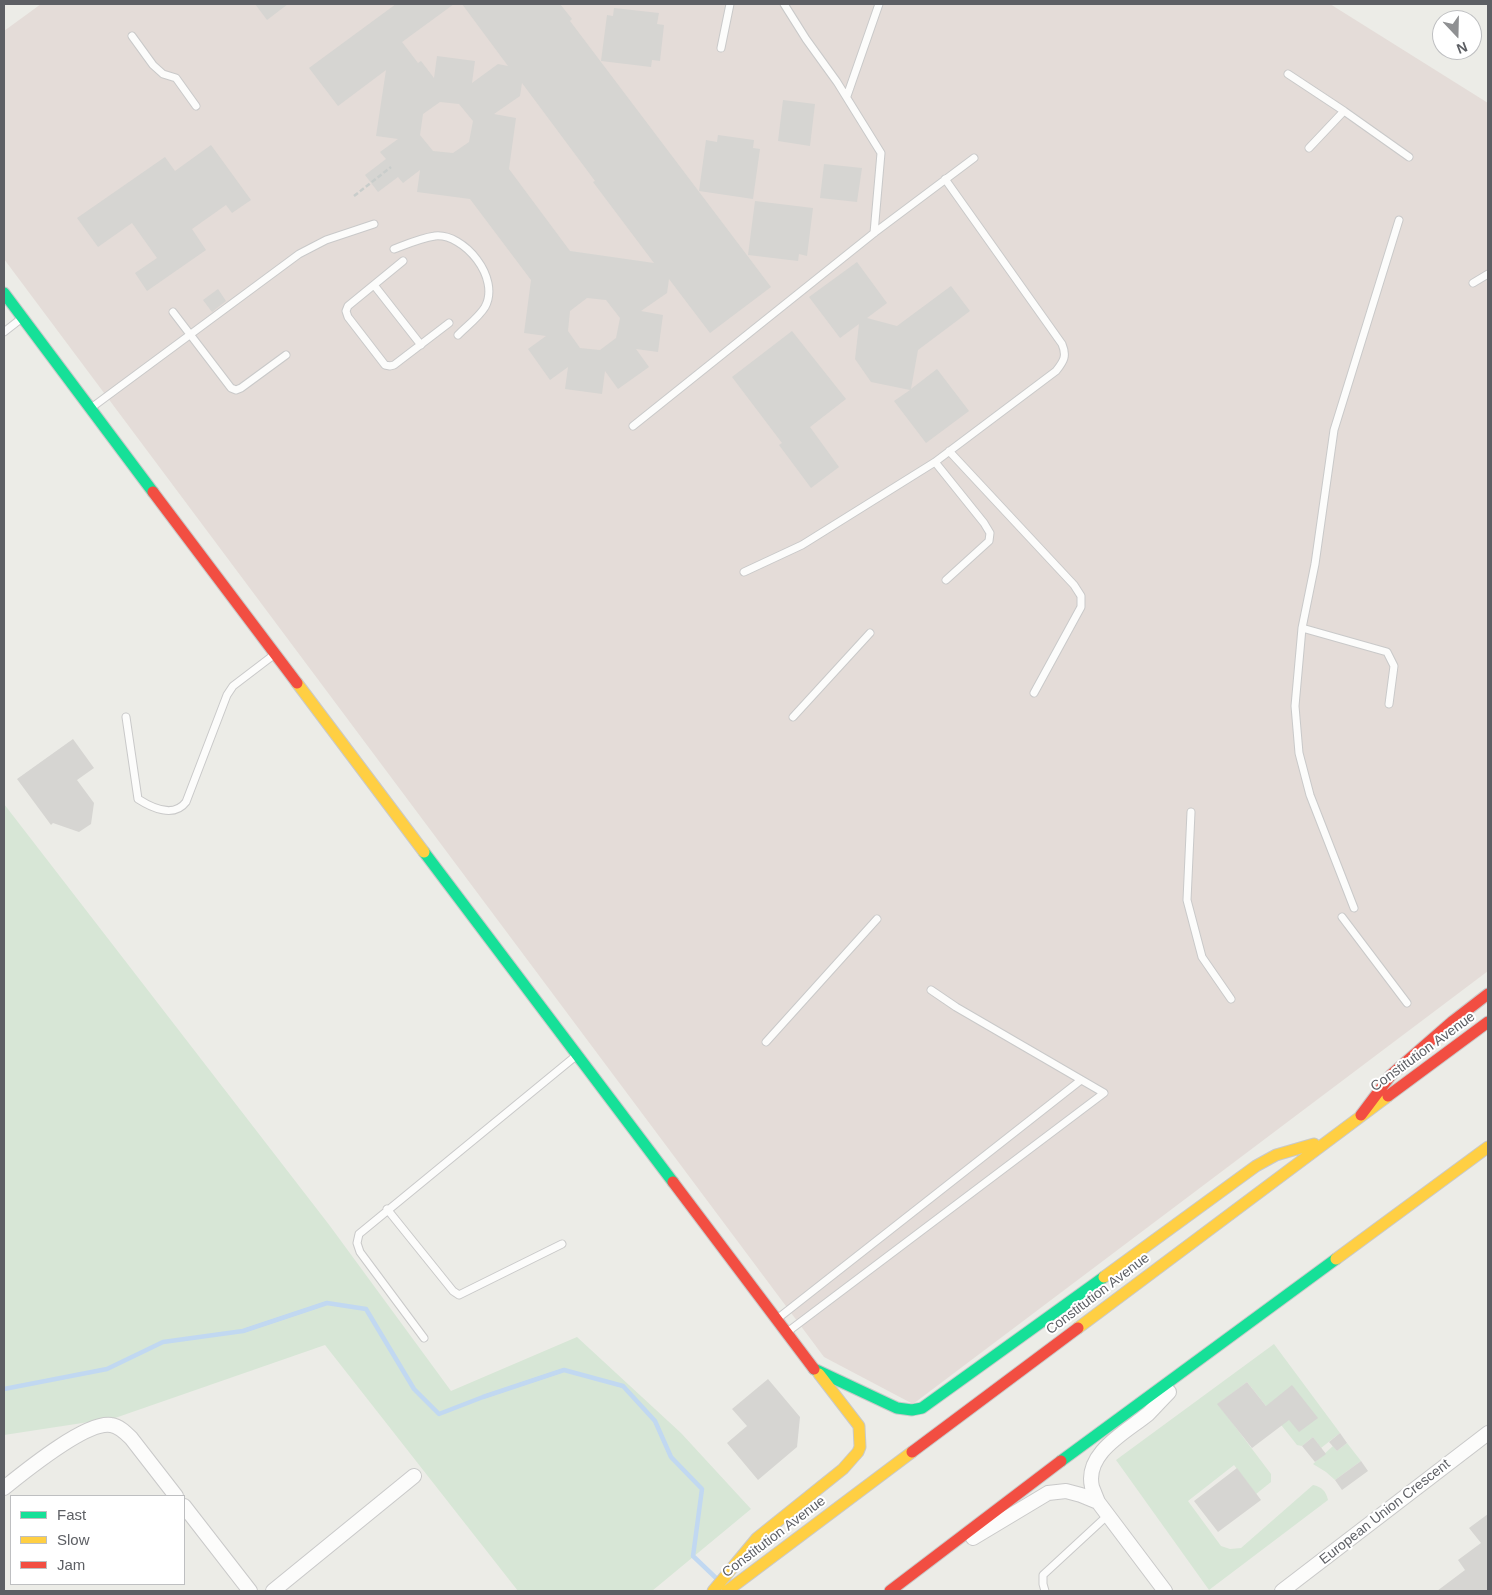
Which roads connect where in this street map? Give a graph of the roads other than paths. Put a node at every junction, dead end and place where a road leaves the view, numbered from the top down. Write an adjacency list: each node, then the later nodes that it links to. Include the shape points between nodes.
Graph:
1 (730, 4): 5 (lane)
2 (784, 4): 7 (lane)
3 (879, 4): 7 (lane)
4 (132, 36): 8 (lane, via 153,65 163,74 176,78)
5 (721, 48)
6 (1288, 74): 9 (lane)
7 (847, 96): 16 (lane, via 881,153)
8 (196, 106)
9 (1344, 111): 10 (lane); 11 (lane)
10 (1309, 148)
11 (1409, 157)
12 (974, 158): 13 (lane)
13 (946, 179): 16 (lane); 33 (lane, via 1066,354 1056,371)
14 (1398, 220): 37 (lane, via 1334,430 1315,564)
15 (374, 224): 27 (lane, via 326,240 299,254)
16 (874, 233): 32 (lane)
17 (394, 249): 28 (lane, via 436,236 454,240 470,251 482,266 489,281 485,306)
18 (403, 261): 21 (lane)
19 (1488, 274): 20 (lane)
20 (1473, 282)
21 (374, 284): 29 (lane); 29 (lane, via 348,306 348,318 390,366)
22 (4, 293): 24 (main road)
23 (173, 312): 27 (lane)
24 (22, 317): 26 (lane); 31 (main road)
25 (449, 323): 29 (lane)
26 (4, 332)
27 (191, 334): 30 (lane, via 231,388 236,390); 31 (lane)
28 (458, 335)
29 (421, 345)
30 (286, 355)
31 (90, 408): 39 (main road)
32 (633, 426)
33 (949, 451): 34 (lane); 40 (lane, via 1081,596 1081,606)
34 (935, 462): 35 (lane, via 802,545); 36 (lane, via 990,533 989,541)
35 (744, 572)
36 (946, 580)
37 (1302, 628): 41 (lane, via 1387,652 1394,666); 45 (lane, via 1295,706 1299,753 1310,795)
38 (870, 633): 43 (lane)
39 (275, 654): 42 (lane, via 233,686 227,695 186,802 176,810 155,809 138,799); 54 (main road)
40 (1034, 693)
41 (1390, 704)
42 (126, 717)
43 (793, 717)
44 (1191, 812): 50 (lane, via 1187,900 1202,957)
45 (1354, 908)
46 (1342, 917): 51 (lane)
47 (877, 919): 53 (lane)
48 (932, 990): 55 (lane)
49 (1488, 994): 56 (main road, via 1453,1020 1392,1075)
50 (1231, 999)
51 (1407, 1003)
52 (1488, 1022): 56 (main road, Constitution Avenue)
53 (766, 1042)
54 (577, 1055): 59 (lane); 61 (main road)
55 (1081, 1080): 61 (lane); 62 (lane, via 1104,1093)
56 (1361, 1115): 57 (main road, Constitution Avenue)
57 (1327, 1141): 65 (main road, via 1276,1155 1256,1166 926,1407 910,1411 897,1408); 77 (main road, Constitution Avenue)
58 (1488, 1147): 64 (main road)
59 (387, 1210): 60 (lane, via 459,1295); 63 (lane, via 359,1234 357,1243 360,1252)
60 (562, 1244)
61 (776, 1320): 62 (main road)
62 (786, 1333): 65 (main road)
63 (424, 1338)
64 (1196, 1364): 70 (street, via 1149,1413 1112,1441 1101,1454 1094,1466 1092,1486); 73 (main road)
65 (814, 1368): 76 (main road, via 855,1419 861,1433 860,1447 842,1469 757,1538)
66 (1488, 1433): 81 (street, European Union Crescent)
67 (414, 1476): 75 (street)
68 (4, 1488): 69 (street, via 64,1444 97,1426 111,1425 130,1438)
69 (175, 1495)
70 (1098, 1502): 72 (street); 73 (street, via 1066,1491 1048,1493 967,1542)
71 (185, 1507): 74 (street)
72 (1108, 1515): 79 (lane, via 1043,1575 1042,1584); 80 (street)
73 (940, 1553): 78 (main road)
74 (250, 1591)
75 (273, 1591)
76 (713, 1591)
77 (727, 1591)
78 (890, 1591)
79 (1046, 1591)
80 (1165, 1591)
81 (1282, 1591)

